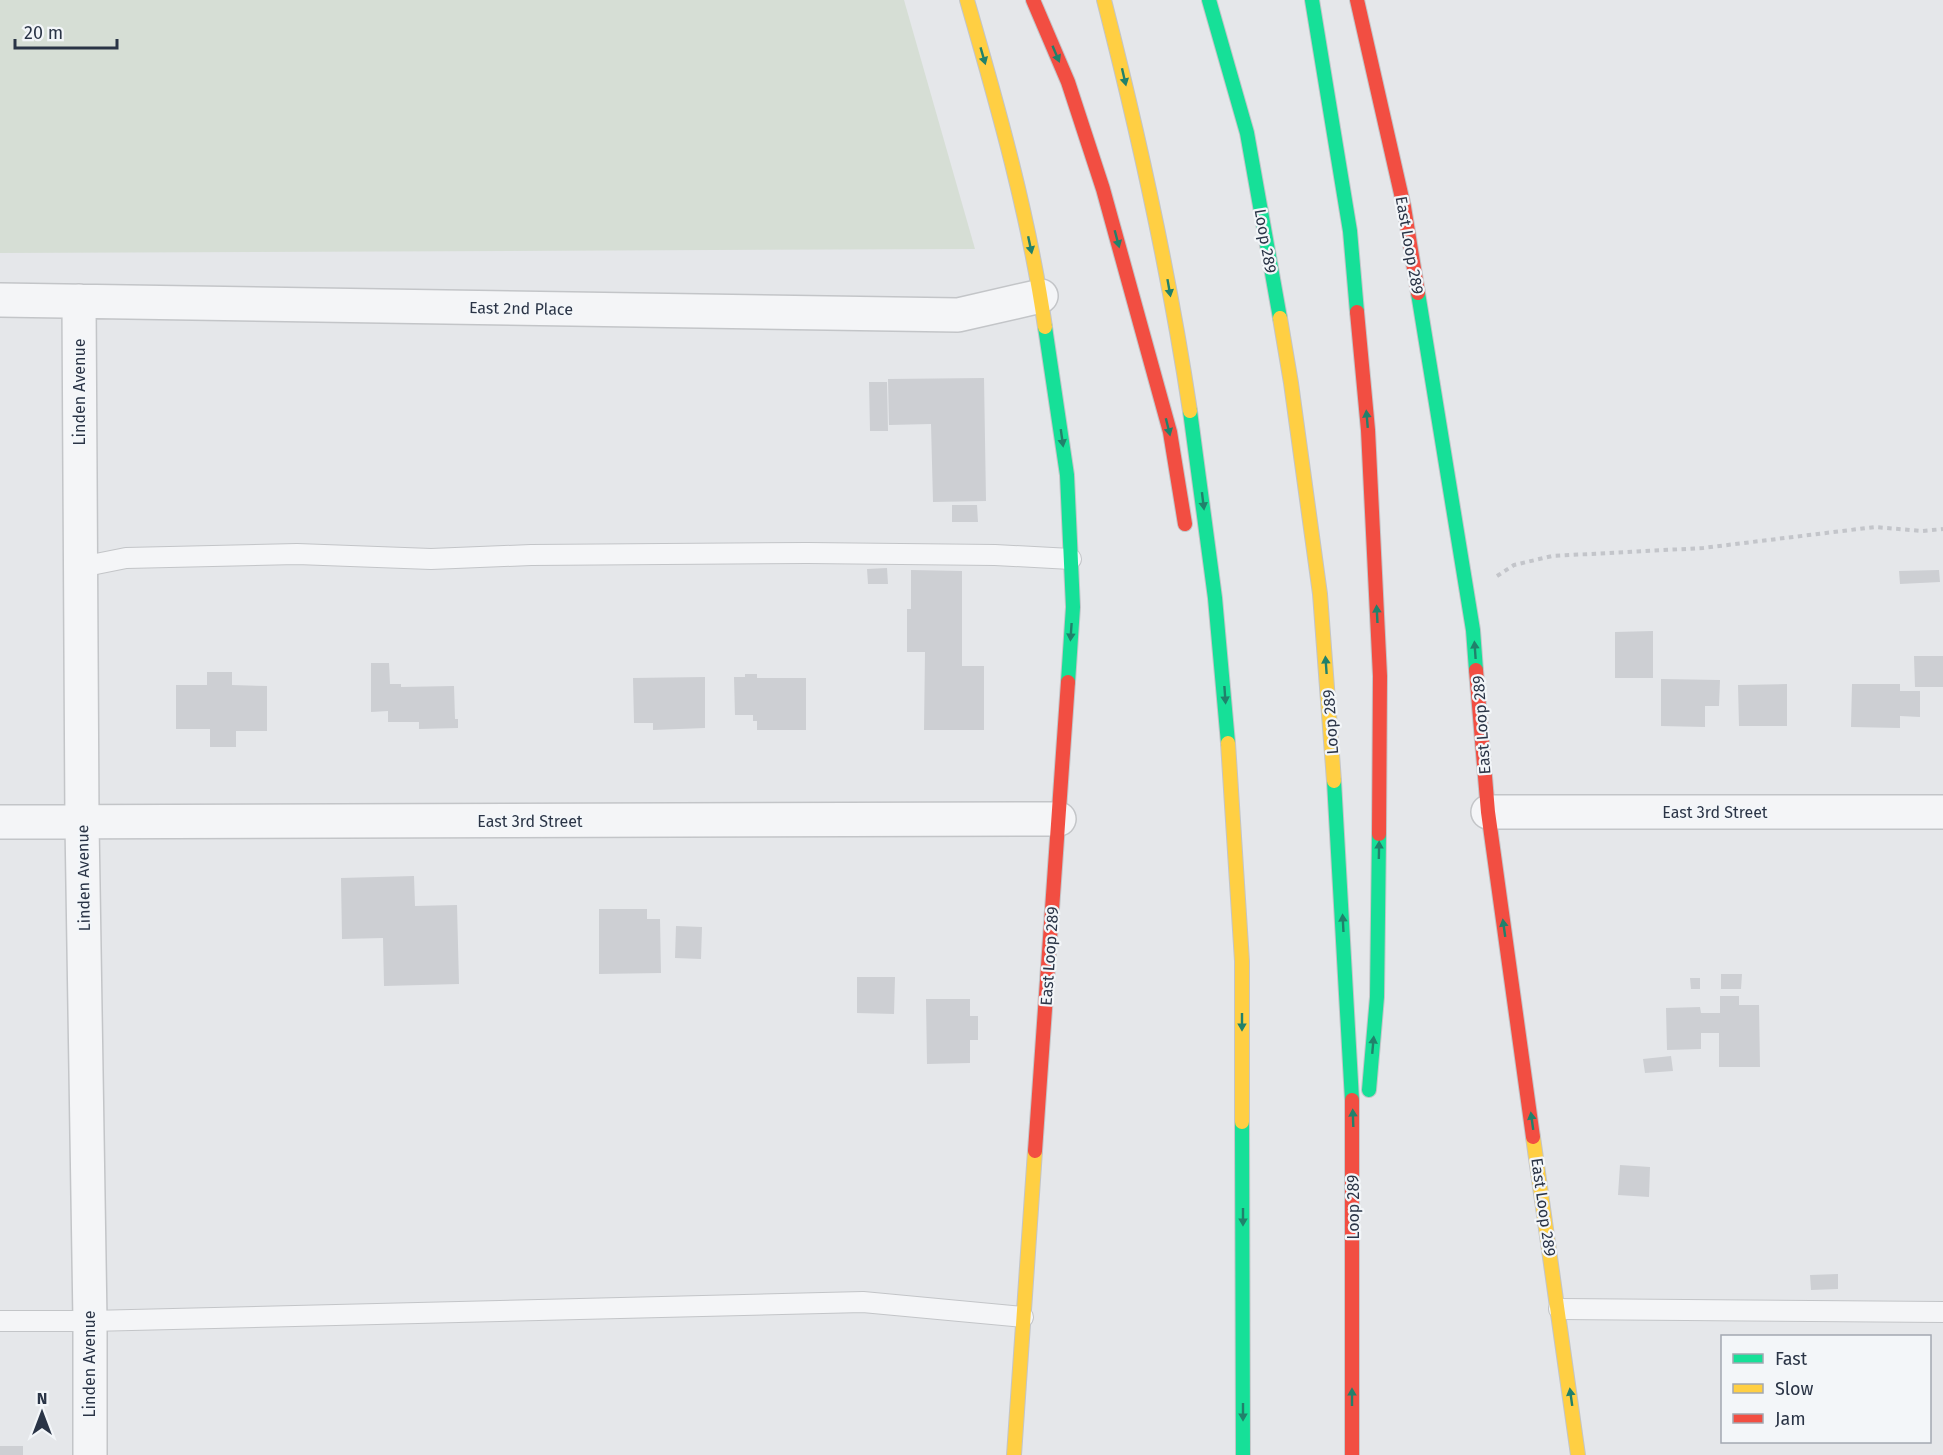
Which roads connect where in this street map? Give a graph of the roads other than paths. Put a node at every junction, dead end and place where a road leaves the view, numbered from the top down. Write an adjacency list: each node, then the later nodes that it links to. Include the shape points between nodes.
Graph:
1 (967, 0): 7 (main road, East Loop 289, one-way to 7, via 1003,126)
2 (1033, 0): 10 (main road, one-way to 10, via 1068,82 1103,189 1170,432)
3 (1104, 0): 19 (main road, one-way to 19, via 1166,267 1197,449 1225,687)
4 (1209, 0): 22 (main road, Loop 289, one-way to 4, via 1353,1119 1320,594 1291,383 1247,134)
5 (1312, 0): 20 (main road, one-way to 5, via 1377,997 1380,710 1368,430 1350,231)
6 (1357, 0): 14 (main road, East Loop 289, one-way to 6, via 1467,592 1404,207)
7 (1041, 296): 9 (street, East 2nd Place, via 958,315); 11 (main road, East Loop 289, one-way to 11, via 1067,475)
8 (0, 300): 9 (street, East 2nd Place)
9 (79, 301): 12 (street, Linden Avenue)
10 (1186, 536)
11 (1071, 559): 12 (lane, via 807,553 431,559 297,554 126,558); 16 (main road, East Loop 289, one-way to 16, via 1072,607)
12 (81, 567): 18 (street, Linden Avenue)
13 (1207, 662): 19 (main road)
14 (1488, 812): 15 (street, East 3rd Street); 23 (main road, East Loop 289, one-way to 14)
15 (1943, 812)
16 (1059, 819): 18 (street, East 3rd Street); 25 (main road, East Loop 289)
17 (0, 822): 18 (street, East 3rd Street)
18 (82, 823): 27 (street, Linden Avenue)
19 (1242, 963): 30 (main road, one-way to 30)
20 (1368, 1104)
21 (1365, 1128): 22 (main road)
22 (1353, 1271): 31 (main road, Loop 289, one-way to 22)
23 (1559, 1309): 24 (lane); 32 (main road, East Loop 289, one-way to 23)
24 (1943, 1312)
25 (1023, 1317): 27 (lane, via 863,1302); 29 (main road, East Loop 289)
26 (0, 1321): 27 (lane)
27 (90, 1321): 28 (street, Linden Avenue)
28 (90, 1455)
29 (1014, 1455)
30 (1243, 1455)
31 (1352, 1455)
32 (1578, 1455)

